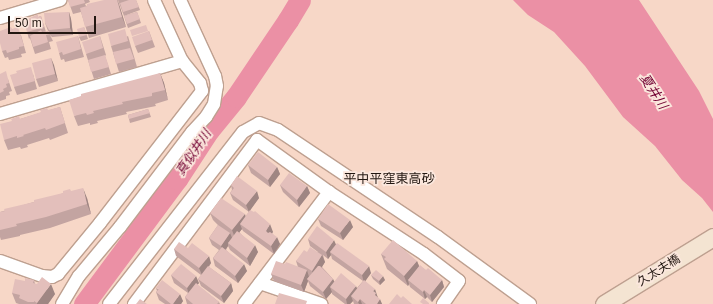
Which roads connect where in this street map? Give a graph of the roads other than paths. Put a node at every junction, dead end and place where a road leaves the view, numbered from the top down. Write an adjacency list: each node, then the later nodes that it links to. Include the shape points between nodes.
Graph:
1 (60, 0): 4 (street)
2 (154, 0): 5 (street)
3 (180, 0): 11 (street, via 216,76 214,104 79,276)
4 (0, 18)
5 (182, 61): 6 (street); 9 (street, via 200,83 202,91 58,274 52,277 42,276)
6 (0, 114)
7 (329, 192): 10 (street); 13 (street, via 258,140); 16 (street, via 424,254 459,281)
8 (713, 237): 18 (street, 久太夫橋)
9 (1, 263)
10 (260, 284): 14 (street); 15 (street)
11 (62, 304)
12 (109, 304): 17 (street, via 244,132 259,123 278,130 438,237)
13 (134, 304)
14 (244, 304)
15 (319, 304)
16 (443, 304)
17 (530, 304)
18 (604, 304)

